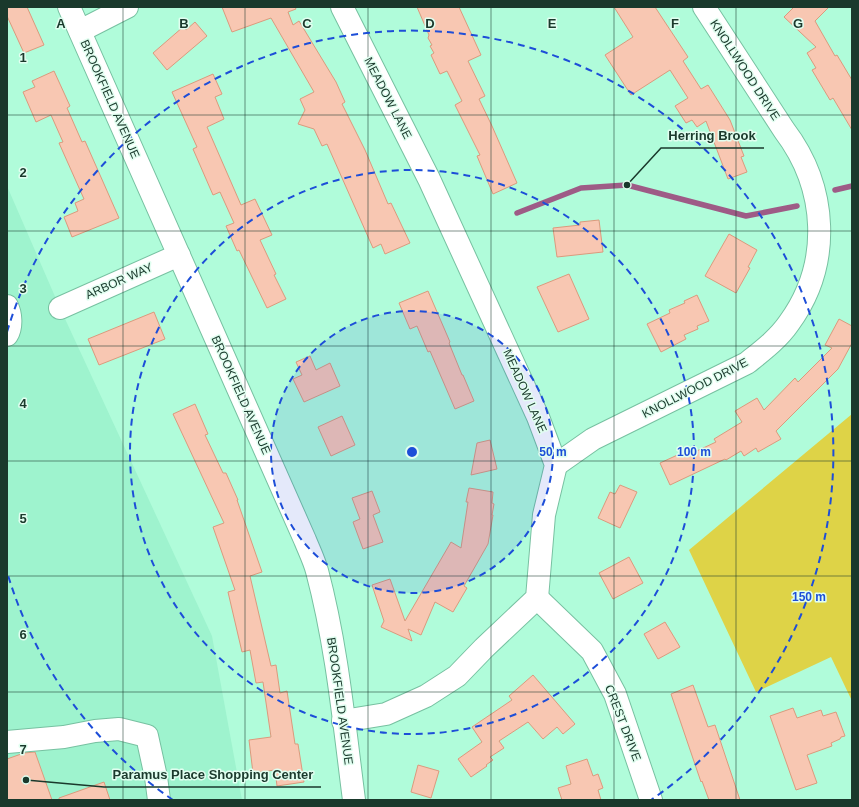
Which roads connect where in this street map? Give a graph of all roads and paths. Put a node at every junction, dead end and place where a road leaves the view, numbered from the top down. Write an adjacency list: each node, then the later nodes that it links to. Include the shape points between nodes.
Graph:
1 (69, 7): 5 (street, BROOKFIELD AVENUE)
2 (127, 7): 5 (street)
3 (342, 7): 10 (street, MEADOW LANE, via 429,179 538,417)
4 (704, 7): 10 (street, KNOLLWOOD DRIVE, via 807,167 820,217 819,245 814,272 804,298 789,324 769,346 747,363 593,439)
5 (80, 31): 6 (street, BROOKFIELD AVENUE)
6 (179, 255): 8 (street, ARBOR WAY); 12 (street, BROOKFIELD AVENUE, via 317,570 340,684)
7 (7, 306): 9 (street, via 10,330)
8 (60, 308)
9 (7, 335)
10 (556, 465): 11 (street, via 544,516)
11 (538, 598): 12 (street, via 457,676 426,696 386,714); 16 (street, CREST DRIVE, via 592,651 615,694)
12 (343, 720): 15 (street, BROOKFIELD AVENUE)
13 (7, 742): 14 (street, via 120,729 147,736)
14 (159, 800)
15 (354, 800)
16 (652, 800)

